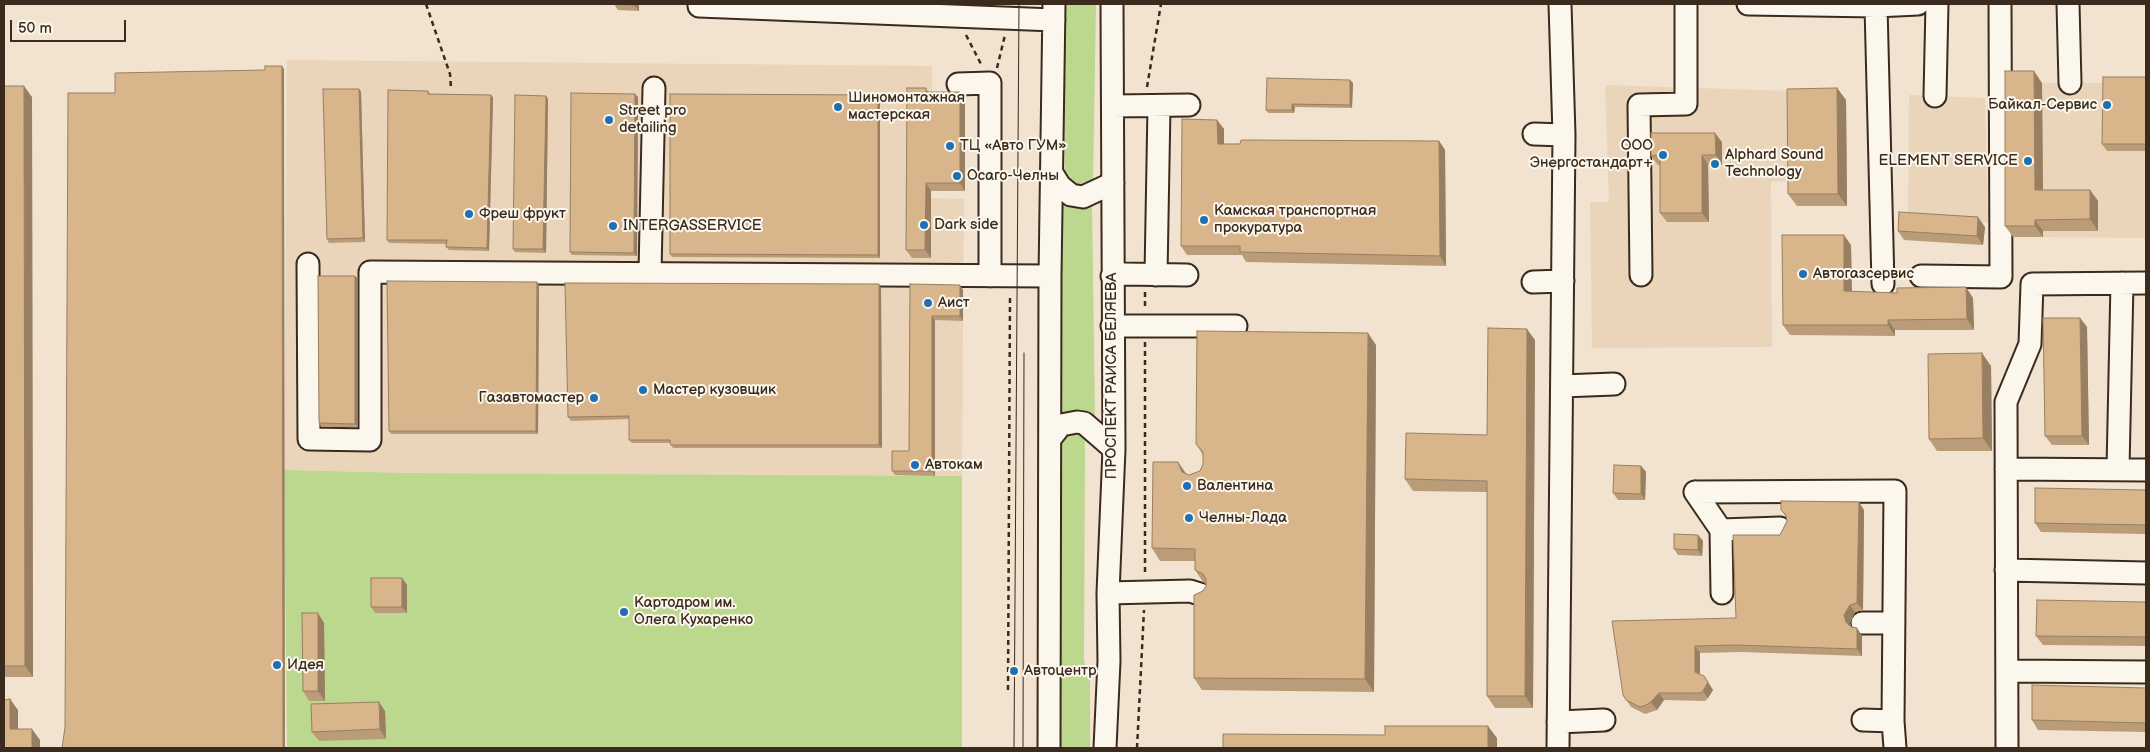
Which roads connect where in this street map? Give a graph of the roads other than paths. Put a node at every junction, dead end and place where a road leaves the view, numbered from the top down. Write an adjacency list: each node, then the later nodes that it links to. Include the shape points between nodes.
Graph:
1 (699, 4): 12 (street)
2 (1112, 4): 19 (street, ПРОСПЕКТ РАИСА БЕЛЯЕВА)
3 (1560, 4): 22 (street)
4 (1686, 4): 29 (street, via 1686,104 1639,105)
5 (1748, 4): 6 (street)
6 (1819, 4): 11 (street)
7 (1918, 4): 11 (street)
8 (1937, 4): 17 (street)
9 (2000, 4): 34 (street)
10 (2068, 4): 14 (street)
11 (1876, 6): 39 (street)
12 (951, 12): 13 (street, via 1006,18)
13 (1054, 12): 23 (street)
14 (2070, 83)
15 (958, 84): 30 (street, via 990,83)
16 (654, 88): 26 (street)
17 (1935, 96)
18 (1189, 105): 20 (street)
19 (1113, 106): 20 (street); 24 (street, ПРОСПЕКТ РАИСА БЕЛЯЕВА)
20 (1152, 106): 27 (street)
21 (1534, 134): 22 (street)
22 (1564, 135): 35 (street)
23 (1052, 173): 24 (street, via 1070,195 1083,197); 31 (street)
24 (1113, 183): 32 (street, ПРОСПЕКТ РАИСА БЕЛЯЕВА)
25 (308, 264): 26 (street, via 309,439 370,440 370,272)
26 (650, 272): 30 (street)
27 (1150, 275): 28 (street); 32 (street)
28 (1187, 275)
29 (1642, 275)
30 (1000, 276): 31 (street)
31 (1050, 276): 45 (street)
32 (1112, 276): 41 (street, ПРОСПЕКТ РАИСА БЕЛЯЕВА)
33 (1921, 276): 34 (street)
34 (2001, 277): 40 (street)
35 (1562, 281): 36 (street); 44 (street)
36 (1533, 282)
37 (2122, 283): 38 (street); 40 (street); 48 (street)
38 (2146, 283)
39 (1883, 284)
40 (2032, 284): 47 (street, via 2030,344 2006,402)
41 (1112, 326): 42 (street, via 1145,325); 46 (street, ПРОСПЕКТ РАИСА БЕЛЯЕВА)
42 (1229, 332)
43 (1614, 384): 44 (street)
44 (1562, 386): 64 (street)
45 (1050, 439): 46 (street, via 1061,425 1084,423); 65 (street)
46 (1114, 449): 55 (street, ПРОСПЕКТ РАИСА БЕЛЯЕВА)
47 (2006, 469): 48 (street); 52 (street)
48 (2118, 469): 49 (street)
49 (2146, 470)
50 (1780, 528): 51 (street)
51 (1722, 530): 56 (street); 58 (street, via 1695,492 1895,491)
52 (2006, 570): 53 (street); 59 (street)
53 (2146, 573)
54 (1199, 591): 55 (street)
55 (1108, 593): 66 (street, ПРОСПЕКТ РАИСА БЕЛЯЕВА)
56 (1722, 593)
57 (1862, 623): 58 (street)
58 (1894, 623): 63 (street)
59 (2007, 671): 60 (street); 69 (street)
60 (2146, 672)
61 (1604, 720): 64 (street)
62 (1863, 720): 63 (street)
63 (1893, 721): 68 (street)
64 (1558, 722): 67 (street)
65 (1049, 748)
66 (1105, 748)
67 (1558, 748)
68 (1895, 748)
69 (2007, 748)

